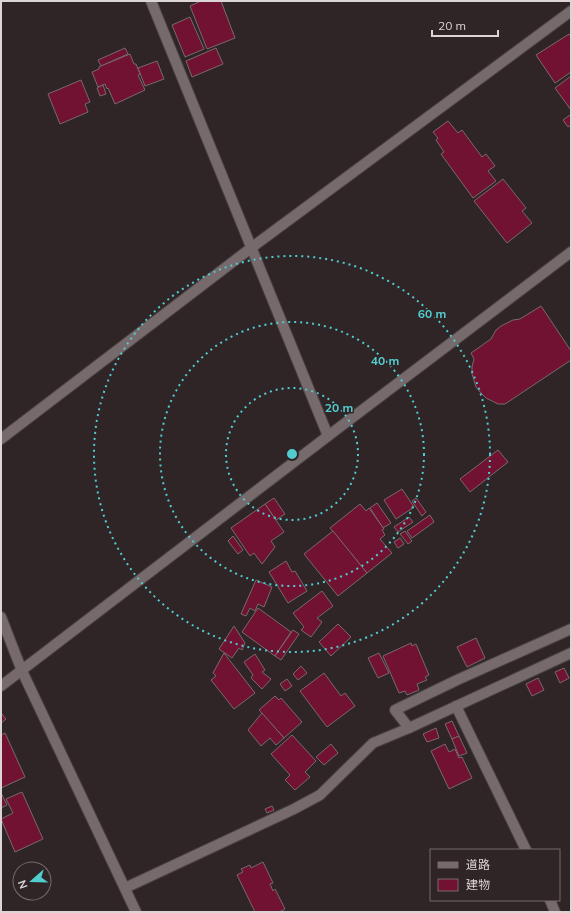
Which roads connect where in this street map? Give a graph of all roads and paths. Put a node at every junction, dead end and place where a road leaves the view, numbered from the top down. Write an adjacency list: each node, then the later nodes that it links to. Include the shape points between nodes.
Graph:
1 (150, 1): 3 (street)
2 (571, 11): 3 (street)
3 (251, 248): 5 (street); 6 (street)
4 (571, 252): 5 (street)
5 (328, 436): 10 (street)
6 (1, 439)
7 (1, 617): 10 (street)
8 (571, 629): 13 (street, via 395,710)
9 (571, 653): 12 (street)
10 (22, 671): 11 (street); 15 (street)
11 (1, 686)
12 (456, 706): 13 (street); 14 (street)
13 (409, 728): 15 (street, via 373,744 320,795)
14 (526, 849)
15 (124, 888): 17 (street)
16 (550, 901): 18 (street)
17 (136, 912)
18 (555, 912)

